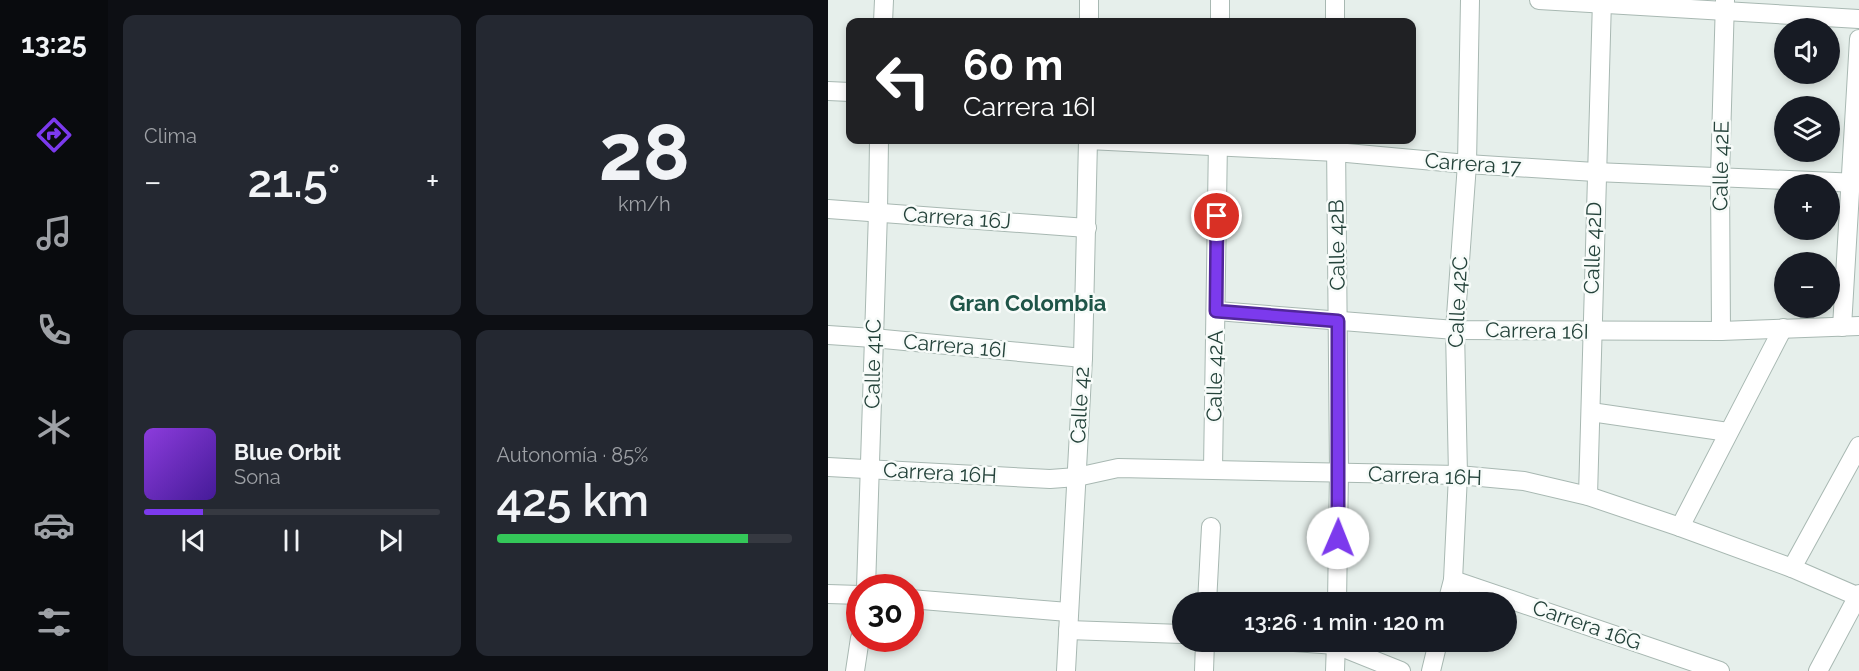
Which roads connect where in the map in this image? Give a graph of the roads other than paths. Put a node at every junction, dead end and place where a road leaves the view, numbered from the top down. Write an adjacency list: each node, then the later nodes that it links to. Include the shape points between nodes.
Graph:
1 (884, 0): 9 (street)
2 (1089, 0): 10 (street)
3 (1220, 0): 11 (street)
4 (1335, 0): 12 (street)
5 (1470, 0): 22 (street, Calle 42C)
6 (1539, 0): 7 (street)
7 (1602, 2): 8 (street); 23 (street, Calle 42D)
8 (1725, 6): 13 (street); 24 (street, Calle 42E)
9 (883, 18)
10 (1089, 18)
11 (1220, 18)
12 (1335, 18)
13 (1859, 19)
14 (1859, 39): 25 (street)
15 (828, 91): 16 (street)
16 (846, 92)
17 (879, 144): 27 (street, Calle 41C)
18 (1088, 144): 28 (street, Calle 42)
19 (1218, 144): 29 (street, Calle 42A)
20 (1277, 144): 21 (street, Carrera 17)
21 (1336, 146): 22 (street, Carrera 17); 30 (street, Calle 42B)
22 (1467, 164): 23 (street, Carrera 17); 33 (street, Calle 42C)
23 (1595, 172): 24 (street, Carrera 17); 35 (street, Calle 42D)
24 (1720, 176): 25 (street, Carrera 17); 34 (street, Calle 42E)
25 (1855, 182): 31 (street)
26 (828, 209): 27 (street, Carrera 16J)
27 (878, 212): 28 (street, Carrera 16J); 37 (street, Calle 41C)
28 (1087, 228): 38 (street, Calle 42)
29 (1216, 311): 30 (street, Carrera 16I); 44 (street, Calle 42A)
30 (1338, 321): 33 (street, Carrera 16I); 45 (street, Calle 42B)
31 (1851, 326): 32 (street, Carrera 16I)
32 (1783, 328): 34 (street, Carrera 16I); 40 (street)
33 (1455, 330): 35 (street, Carrera 16I); 46 (street, Calle 42C)
34 (1721, 331): 35 (street, Carrera 16I)
35 (1591, 332): 39 (street, Calle 42D)
36 (828, 335): 37 (street, Carrera 16I)
37 (873, 338): 38 (street, Carrera 16I); 43 (street, Calle 41C)
38 (1083, 358): 47 (street, Calle 42)
39 (1591, 412): 40 (street); 48 (street, Calle 42D)
40 (1728, 432): 50 (street)
41 (1859, 446): 51 (street)
42 (828, 467): 43 (street, Carrera 16H)
43 (871, 469): 47 (street, Carrera 16H, via 1050,479); 52 (street, Calle 41C)
44 (1213, 469): 45 (street, Carrera 16H); 47 (street, Carrera 16H, via 1118,468)
45 (1340, 472): 46 (street, Carrera 16H); 55 (street, Calle 42B)
46 (1458, 475): 48 (street, Carrera 16H, via 1524,481); 53 (street, Calle 42C)
47 (1077, 477): 61 (street, Calle 42)
48 (1588, 496): 50 (street, Carrera 16H)
49 (1211, 527): 54 (street)
50 (1680, 527): 51 (street, Carrera 16H)
51 (1792, 568): 59 (street, Carrera 16H)
52 (867, 574)
53 (1453, 580): 56 (street, Calle 42C); 74 (street, Carrera 16G)
54 (1208, 592)
55 (1337, 592)
56 (1450, 592)
57 (828, 594): 58 (street)
58 (846, 595)
59 (1858, 596): 75 (street)
60 (924, 601): 61 (street)
61 (1068, 621): 62 (street); 69 (street, Calle 42)
62 (1172, 633)
63 (858, 652): 68 (street)
64 (1205, 652): 70 (street)
65 (1336, 652): 71 (street)
66 (1355, 652): 72 (street)
67 (1436, 652): 73 (street)
68 (855, 671)
69 (1066, 671)
70 (1204, 671)
71 (1335, 671)
72 (1401, 671)
73 (1431, 671)
74 (1720, 671)
75 (1818, 671)

